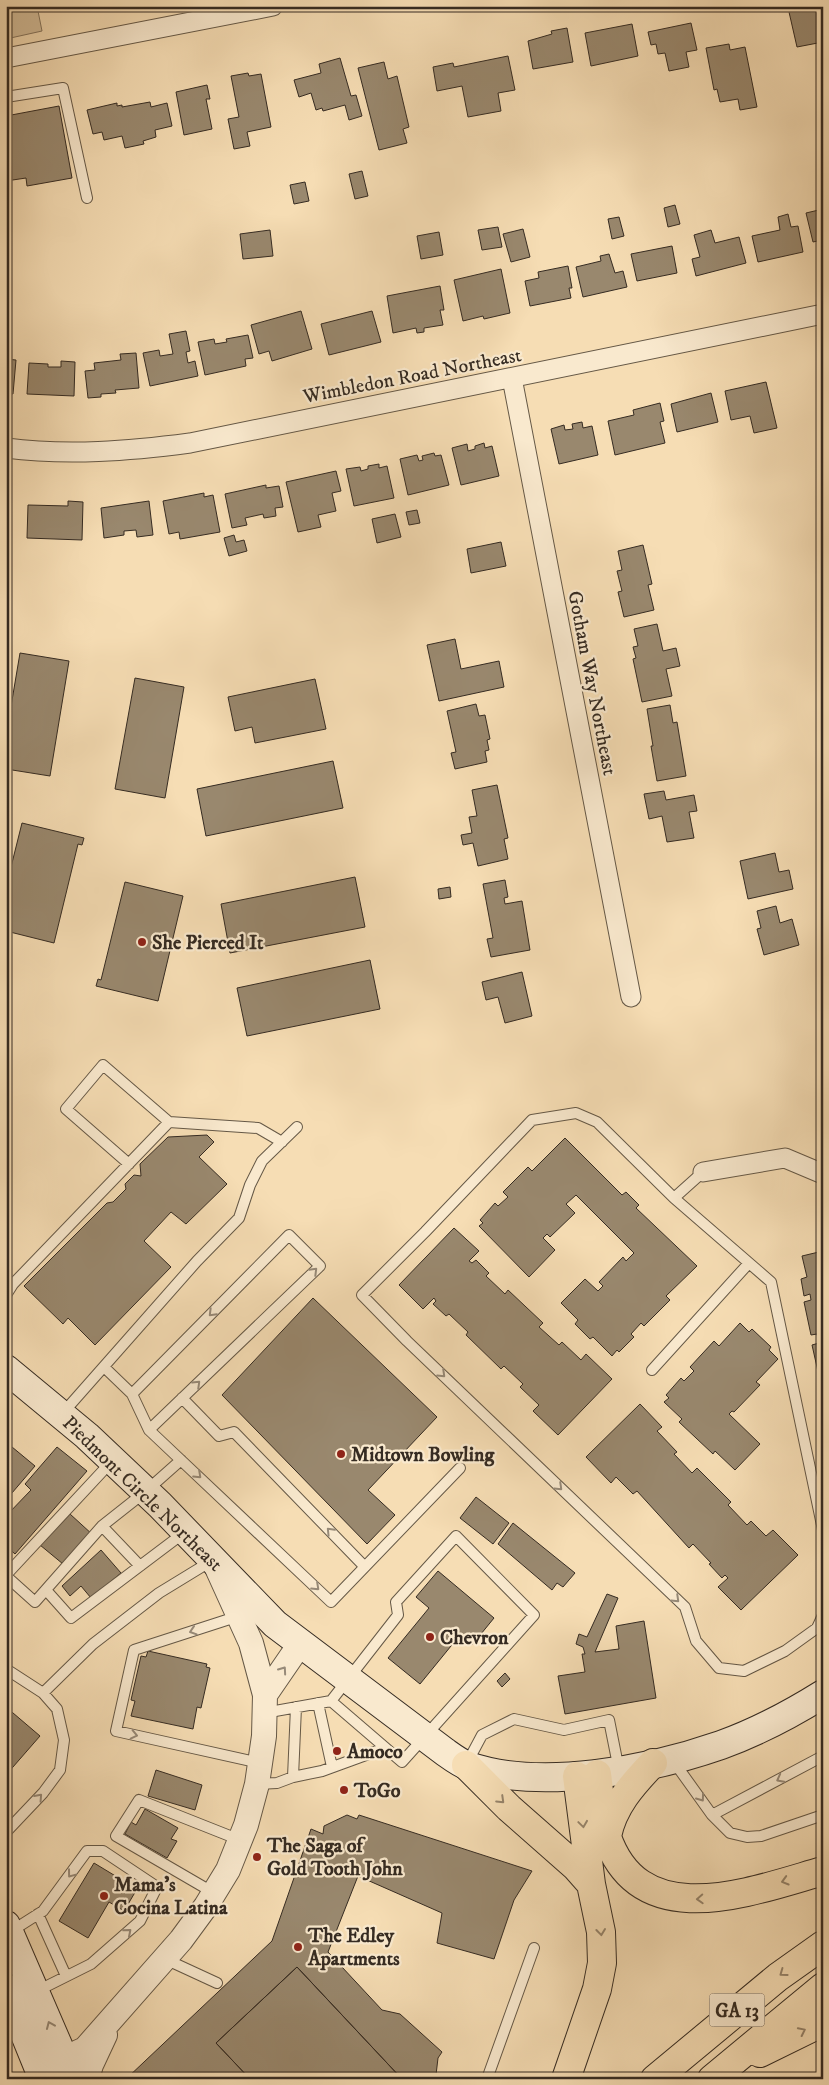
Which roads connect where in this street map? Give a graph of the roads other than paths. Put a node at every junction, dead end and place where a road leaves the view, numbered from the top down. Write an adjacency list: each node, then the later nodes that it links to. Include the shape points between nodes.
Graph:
1 (273, 6): 2 (street)
2 (6, 58)
3 (6, 97): 4 (lane, via 63,88)
4 (86, 198)
5 (823, 314): 6 (street, Wimbledon Road Northeast)
6 (512, 378): 7 (street, Wimbledon Road Northeast, via 182,444 88,453); 8 (street, Gotham Way Northeast)
7 (6, 448)
8 (631, 997)
9 (169, 1122): 11 (lane, via 258,1128); 12 (lane); 12 (lane, via 103,1065 66,1109)
10 (297, 1127): 11 (lane)
11 (282, 1142): 18 (lane, via 262,1162 239,1218)
12 (129, 1164): 17 (lane)
13 (704, 1172): 14 (street, via 785,1158); 15 (lane)
14 (823, 1174)
15 (674, 1198): 16 (lane); 37 (lane, one-way to 37, via 597,1122 576,1113 532,1120 362,1295 684,1607 696,1641 719,1668 744,1671 785,1651 817,1628)
16 (749, 1263): 19 (lane); 30 (lane, via 771,1282)
17 (6, 1295)
18 (104, 1367): 21 (lane); 23 (lane)
19 (652, 1370)
20 (10, 1379): 23 (main road, Piedmont Circle Northeast)
21 (132, 1394): 22 (lane, one-way to 21, via 320,1266 289,1235); 24 (lane)
22 (182, 1398): 24 (lane); 34 (lane, one-way to 22, via 234,1432 219,1436)
23 (62, 1415): 25 (main road, Piedmont Circle Northeast)
24 (150, 1430): 26 (lane)
25 (112, 1460): 28 (main road, Piedmont Circle Northeast); 35 (lane)
26 (181, 1460): 28 (lane); 34 (lane, one-way to 34, via 331,1602)
27 (460, 1468): 34 (lane)
28 (146, 1492): 29 (lane); 31 (main road, Piedmont Circle Northeast)
29 (102, 1526): 33 (lane); 36 (lane)
30 (823, 1530)
31 (186, 1531): 32 (main road, Piedmont Circle Northeast); 33 (lane)
32 (213, 1560): 38 (street); 39 (main road, Piedmont Circle Northeast); 44 (lane, via 159,1593 93,1644)
33 (140, 1566): 36 (lane, via 71,1618)
34 (364, 1566)
35 (6, 1576): 36 (lane, via 34,1602)
36 (46, 1590)
37 (823, 1615)
38 (239, 1616): 41 (street); 57 (lane, one-way to 57, via 134,1650 116,1731)
39 (275, 1624): 40 (main road, Piedmont Circle Northeast); 41 (street, via 261,1648)
40 (300, 1644): 43 (main road, Piedmont Circle Northeast); 48 (street, one-way to 40)
41 (257, 1664): 48 (street)
42 (6, 1669): 44 (lane)
43 (347, 1679): 46 (lane); 50 (main road, Piedmont Circle Northeast); 50 (lane, via 398,1615 396,1602 456,1536 534,1615)
44 (43, 1693): 61 (lane, one-way to 44, via 43,1794 60,1770 64,1740 56,1709)
45 (823, 1694): 53 (main road, Piedmont Circle Northeast, via 761,1728 720,1745)
46 (331, 1701): 47 (lane); 51 (lane)
47 (318, 1703): 49 (lane); 55 (lane)
48 (265, 1704): 49 (lane); 57 (street)
49 (296, 1707): 58 (lane)
50 (425, 1737): 51 (lane, via 402,1762); 54 (main road, Piedmont Circle Northeast)
51 (385, 1748): 55 (lane)
52 (823, 1756): 59 (lane, one-way to 59)
53 (662, 1761): 56 (main road, Piedmont Circle Northeast); 59 (lane, one-way to 59); 62 (highway, via 636,1781 616,1808)
54 (466, 1765): 56 (main road, Piedmont Circle Northeast, via 502,1775 528,1777); 56 (lane, via 482,1735 514,1719 564,1730 610,1720); 65 (highway, one-way to 65)
55 (332, 1767): 58 (lane)
56 (598, 1773): 62 (highway); 65 (highway, one-way to 65)
57 (259, 1774): 58 (lane, via 277,1783); 63 (street)
58 (293, 1777)
59 (712, 1814): 60 (lane, via 730,1833 747,1837 762,1836)
60 (823, 1815)
61 (6, 1832)
62 (607, 1836): 64 (highway, one-way to 62, via 714,1898 674,1898 650,1890 628,1875)
63 (240, 1840): 66 (street); 66 (lane, via 139,1800 116,1836)
64 (823, 1871)
65 (591, 1884): 82 (highway, one-way to 82, via 601,1932 602,1963 597,1989)
66 (214, 1893): 71 (street)
67 (38, 1914): 68 (lane); 72 (lane); 72 (lane, one-way to 67, via 91,1964 140,1921 157,1887 103,1851 87,1851)
68 (8, 1928): 76 (main road)
69 (823, 1945): 83 (highway, GA 13, one-way to 83, via 778,1976)
70 (534, 1948): 81 (lane)
71 (164, 1959): 73 (lane); 77 (street)
72 (66, 1976): 76 (lane)
73 (217, 1983)
74 (823, 1987): 84 (highway, GA 13)
75 (6, 1988): 79 (main road, via 19,2031)
76 (36, 1992): 79 (main road, one-way to 76)
77 (115, 2014): 79 (street, via 85,2049); 80 (street)
78 (823, 2022): 84 (highway, one-way to 78)
79 (53, 2072)
80 (87, 2079)
81 (487, 2079)
82 (566, 2079)
83 (654, 2079)
84 (712, 2079)

